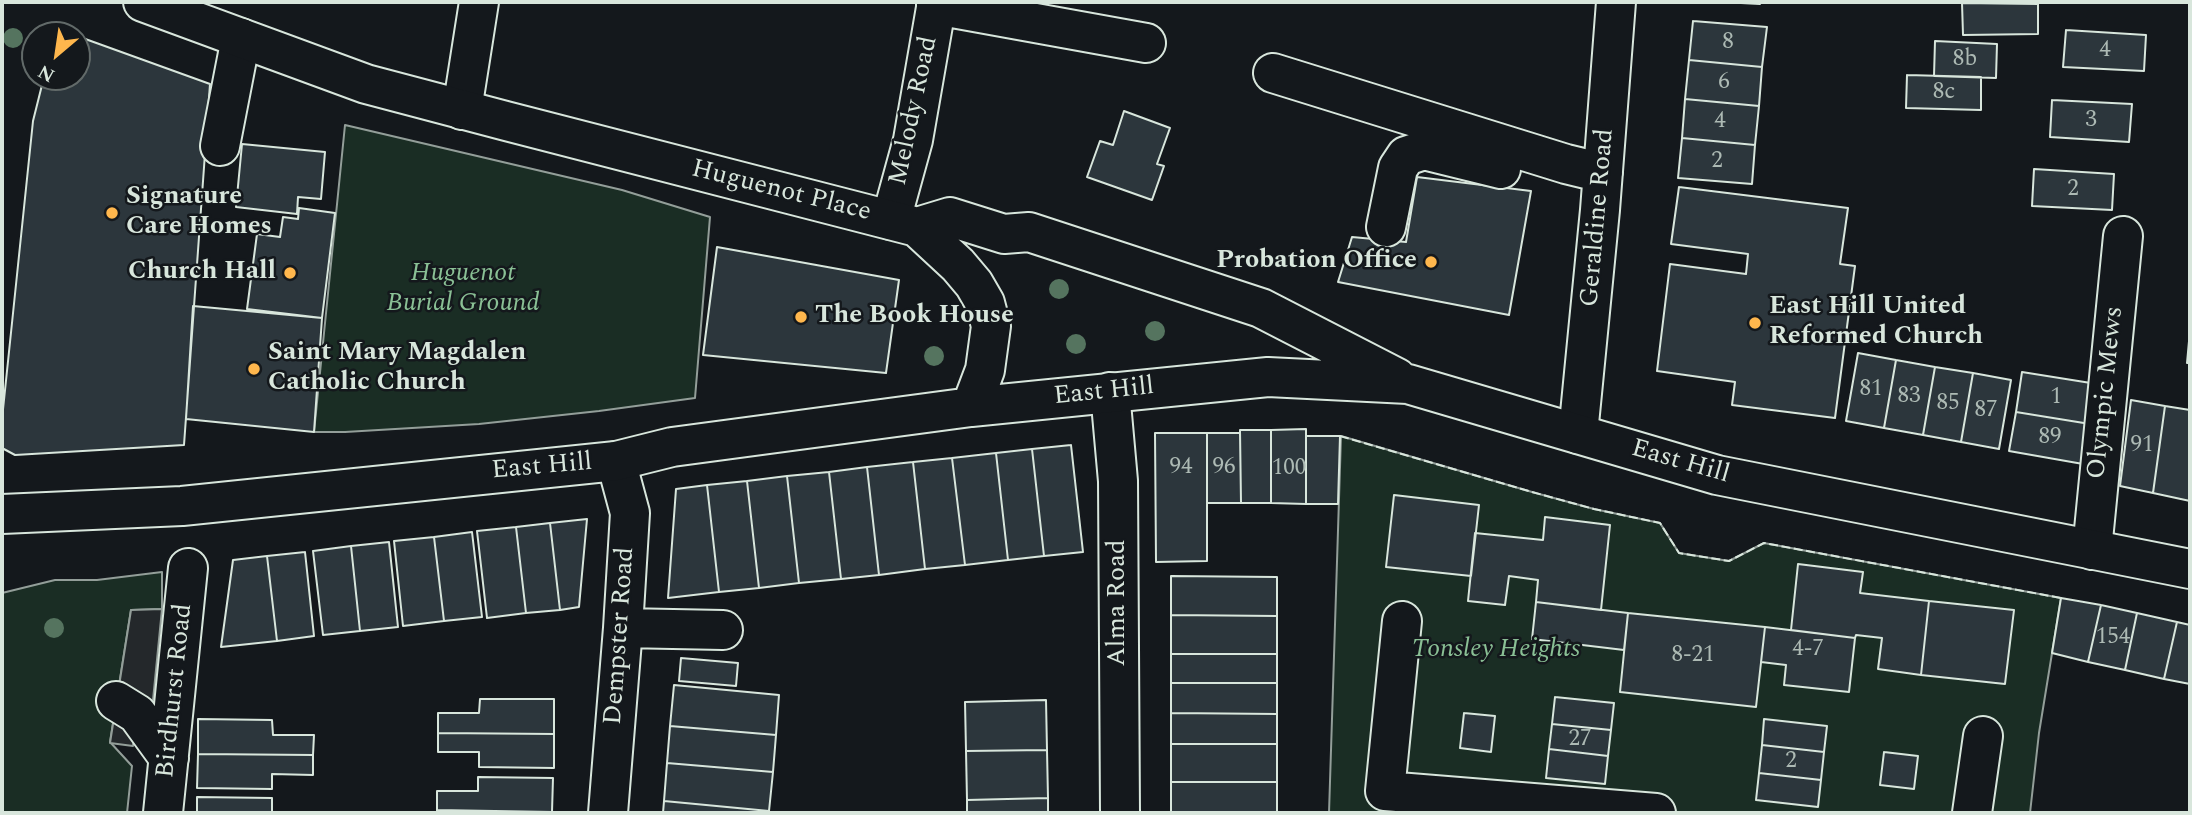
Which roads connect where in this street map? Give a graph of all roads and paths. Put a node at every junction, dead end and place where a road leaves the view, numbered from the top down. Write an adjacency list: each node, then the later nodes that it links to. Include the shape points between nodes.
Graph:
1 (144, 2): 5 (main road, Huguenot Place)
2 (479, 2): 8 (main road)
3 (1616, 2): 10 (main road, Geraldine Road)
4 (936, 4): 6 (main road); 11 (main road, Melody Road)
5 (241, 38): 8 (main road, Huguenot Place, via 366,84); 9 (main road)
6 (1146, 43)
7 (1273, 73): 10 (main road, via 1566,164)
8 (462, 110): 11 (main road, Huguenot Place)
9 (219, 146)
10 (1602, 184): 12 (main road, via 1424,150 1406,156 1398,168); 17 (main road, Geraldine Road)
11 (904, 223): 14 (main road, via 950,216 1004,234 1029,232 1261,308); 16 (main road, via 958,265 985,303 991,326 985,370)
12 (1386, 227)
13 (2123, 236): 20 (main road, Olympic Mews)
14 (1408, 384): 15 (main road, East Hill, via 1268,377); 17 (main road, East Hill)
15 (1111, 392): 16 (main road, East Hill); 31 (main road, Alma Road, via 1118,481)
16 (971, 407): 18 (main road, East Hill, via 672,447)
17 (1578, 434): 20 (main road, East Hill, via 1717,475)
18 (615, 461): 19 (main road, East Hill, via 182,506); 24 (main road, Dempster Road, via 630,509)
19 (2, 514)
20 (2092, 550): 22 (main road, East Hill)
21 (188, 568): 28 (main road, Birdhurst Road)
22 (2190, 569)
23 (1402, 621): 32 (main road, via 1385,791)
24 (623, 628): 25 (main road); 30 (main road, Dempster Road)
25 (723, 630)
26 (116, 701): 28 (main road, via 137,714)
27 (1983, 736): 33 (main road)
28 (169, 758): 29 (main road, Birdhurst Road)
29 (163, 813)
30 (608, 813)
31 (1120, 813)
32 (1652, 813)
33 (1972, 813)

